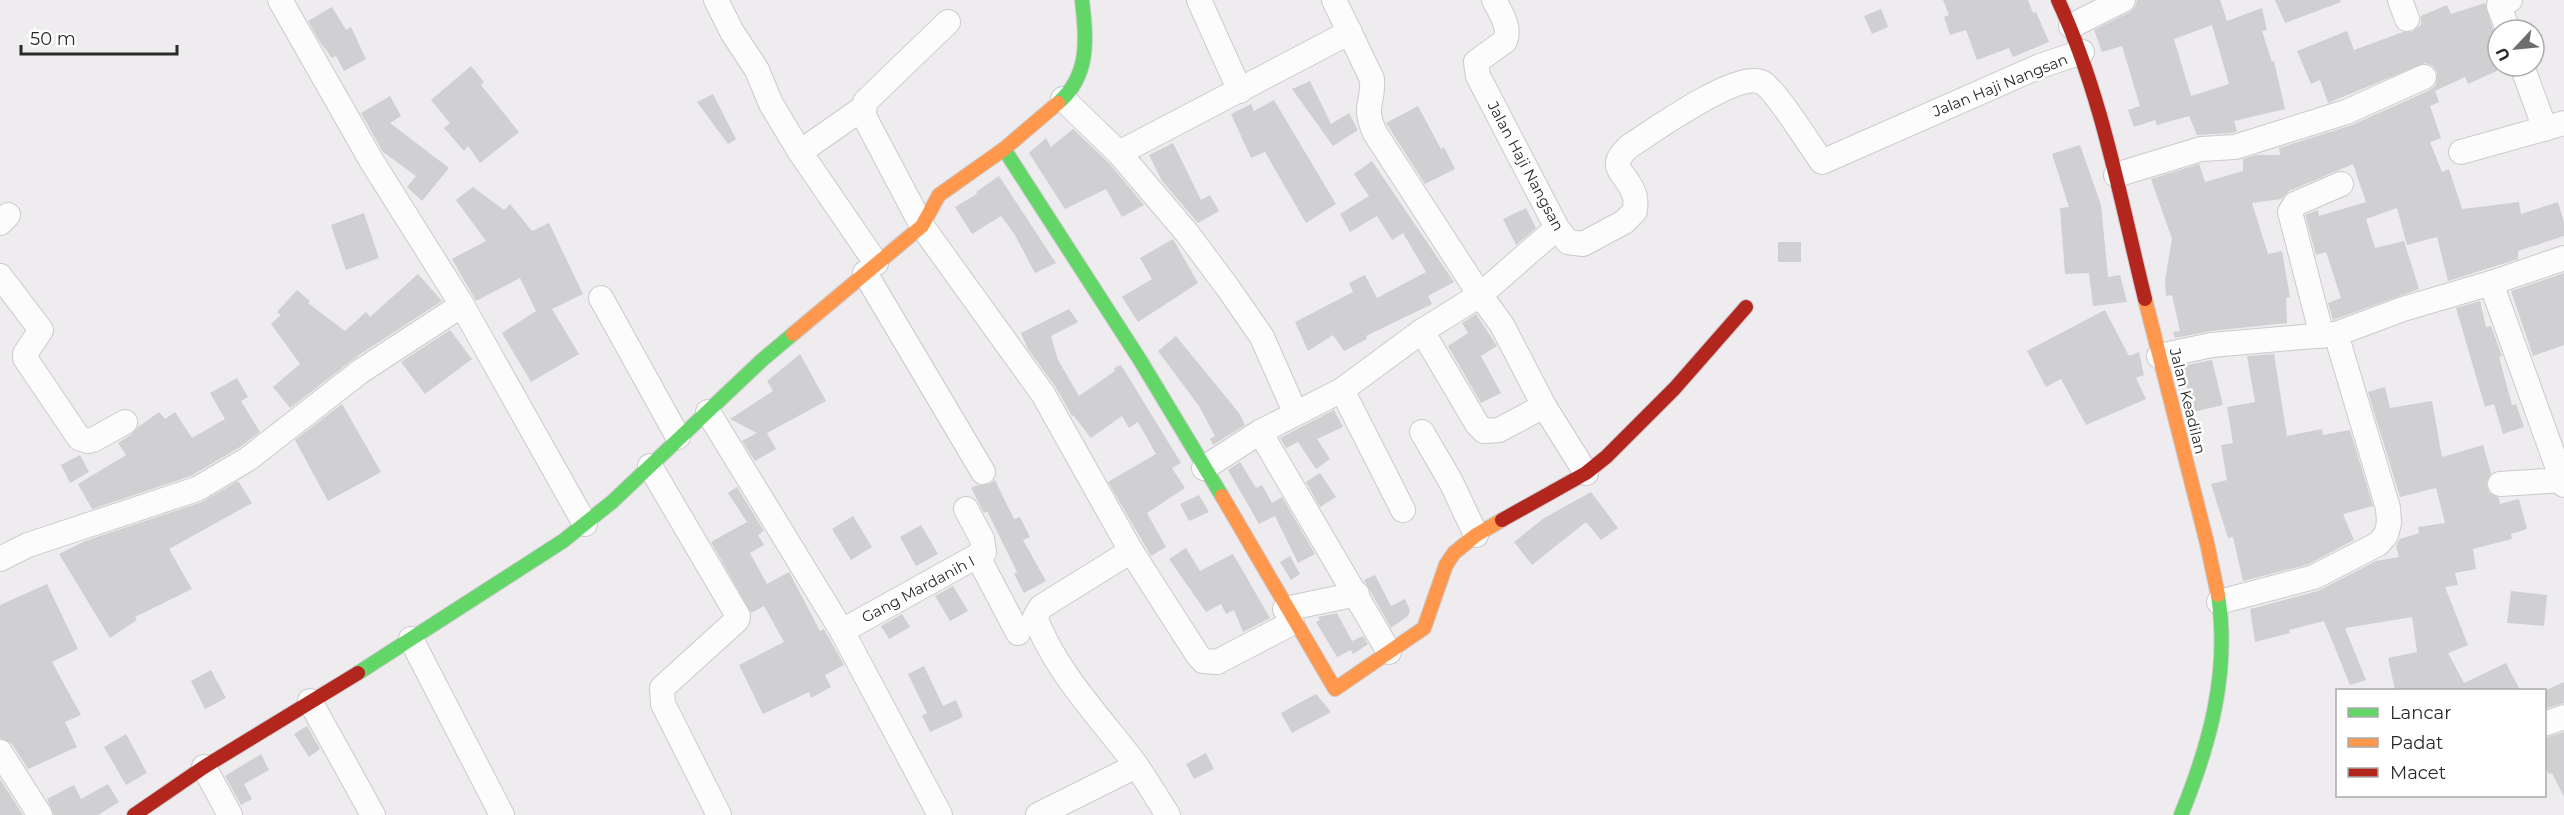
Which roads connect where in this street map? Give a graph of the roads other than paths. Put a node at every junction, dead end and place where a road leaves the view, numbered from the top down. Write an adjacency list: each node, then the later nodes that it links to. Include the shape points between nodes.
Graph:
1 (280, 0): 35 (street, via 370,160)
2 (716, 0): 22 (street)
3 (1082, 0): 18 (street, via 1085,57)
4 (1199, 0): 17 (street)
5 (1334, 0): 13 (street)
6 (1494, 0): 28 (street, Jalan Haji Nangsan, via 1507,36 1479,58 1476,68)
7 (2058, 0): 12 (street, Jalan Keadilan)
8 (2122, 0): 12 (street)
9 (2510, 0): 10 (street, via 2499,6)
10 (2504, 18)
11 (948, 22): 19 (street)
12 (2071, 26): 14 (street, Jalan Keadilan)
13 (1350, 32): 17 (street); 33 (street, via 1372,79 1373,92 1367,110 1375,133)
14 (2082, 52): 25 (street, Jalan Keadilan, via 2099,101); 28 (street, Jalan Haji Nangsan, via 2040,66 1822,162 1775,94 1761,82 1746,80 1724,87 1620,154 1619,169 1635,196 1635,212 1624,222 1583,244 1568,242)
15 (2424, 77): 25 (street, via 2346,112 2235,147 2201,149)
16 (2528, 78): 20 (street)
17 (1240, 91): 24 (street)
18 (1064, 99): 21 (street); 24 (street)
19 (863, 108): 22 (street); 27 (street, via 864,117)
20 (2554, 126): 23 (street)
21 (1004, 149): 27 (street, via 939,195); 49 (street, via 1160,391)
22 (800, 152): 30 (street)
23 (2461, 152)
24 (1119, 153): 43 (street, via 1187,233 1262,337)
25 (2116, 175): 39 (street, Jalan Keadilan)
26 (2340, 184): 38 (street, via 2295,204 2290,212)
27 (922, 226): 30 (street); 58 (street, via 1043,394)
28 (1557, 228): 33 (street)
29 (2564, 258): 32 (street)
30 (871, 268): 42 (street, via 761,361); 50 (street)
31 (0, 276): 44 (street, via 41,330 25,354 27,362 79,438 93,440)
32 (2491, 284): 38 (street); 52 (street)
33 (1480, 295): 37 (street); 41 (street, via 1502,325)
34 (601, 298): 47 (street)
35 (462, 305): 56 (street); 60 (street, via 361,371 248,459 196,489 28,545)
36 (1746, 307): 51 (street, via 1652,412)
37 (1422, 331): 40 (street); 41 (street, via 1484,431 1499,430)
38 (2329, 335): 39 (street, via 2212,345); 62 (street, via 2388,508 2390,523 2386,535 2378,544 2314,577)
39 (2159, 356): 62 (street, Jalan Keadilan, via 2208,542)
40 (1342, 390): 43 (street); 55 (street)
41 (1544, 406): 51 (street)
42 (708, 412): 47 (street); 64 (street)
43 (1295, 412): 45 (street)
44 (126, 422)
45 (1260, 432): 49 (street); 61 (street)
46 (1422, 432): 57 (street)
47 (678, 437): 48 (street)
48 (650, 466): 56 (street); 79 (street, via 738,616 662,688 663,704)
49 (1204, 468): 63 (street)
50 (983, 472)
51 (1586, 473): 57 (street)
52 (2564, 482): 53 (street)
53 (2500, 484)
54 (966, 509): 59 (street, Gang Mardanih I, via 984,546)
55 (1403, 510)
56 (585, 524): 66 (street)
57 (1476, 535): 67 (street, via 1446,565 1424,628)
58 (1131, 551): 63 (street, via 1203,661 1217,662); 72 (street, via 1041,607 1035,617 1041,634 1086,702)
59 (978, 557): 64 (street, Gang Mardanih I); 65 (street)
60 (0, 559)
61 (1357, 594): 63 (street); 67 (street)
62 (2219, 602): 83 (street, Jalan Keadilan, via 2222,637 2217,700 2208,740)
63 (1289, 616): 67 (street, via 1335,689)
64 (842, 630): 80 (street)
65 (1017, 633)
66 (411, 639): 68 (street); 78 (street)
67 (1389, 652)
68 (310, 701): 73 (street); 77 (street)
69 (2564, 717): 70 (street)
70 (2546, 723)
71 (0, 752): 74 (street)
72 (1136, 765): 81 (street); 82 (street)
73 (204, 767): 75 (street); 76 (street)
74 (40, 815)
75 (134, 815)
76 (230, 815)
77 (373, 815)
78 (502, 815)
79 (719, 815)
80 (940, 815)
81 (1038, 815)
82 (1168, 815)
83 (2181, 815)

